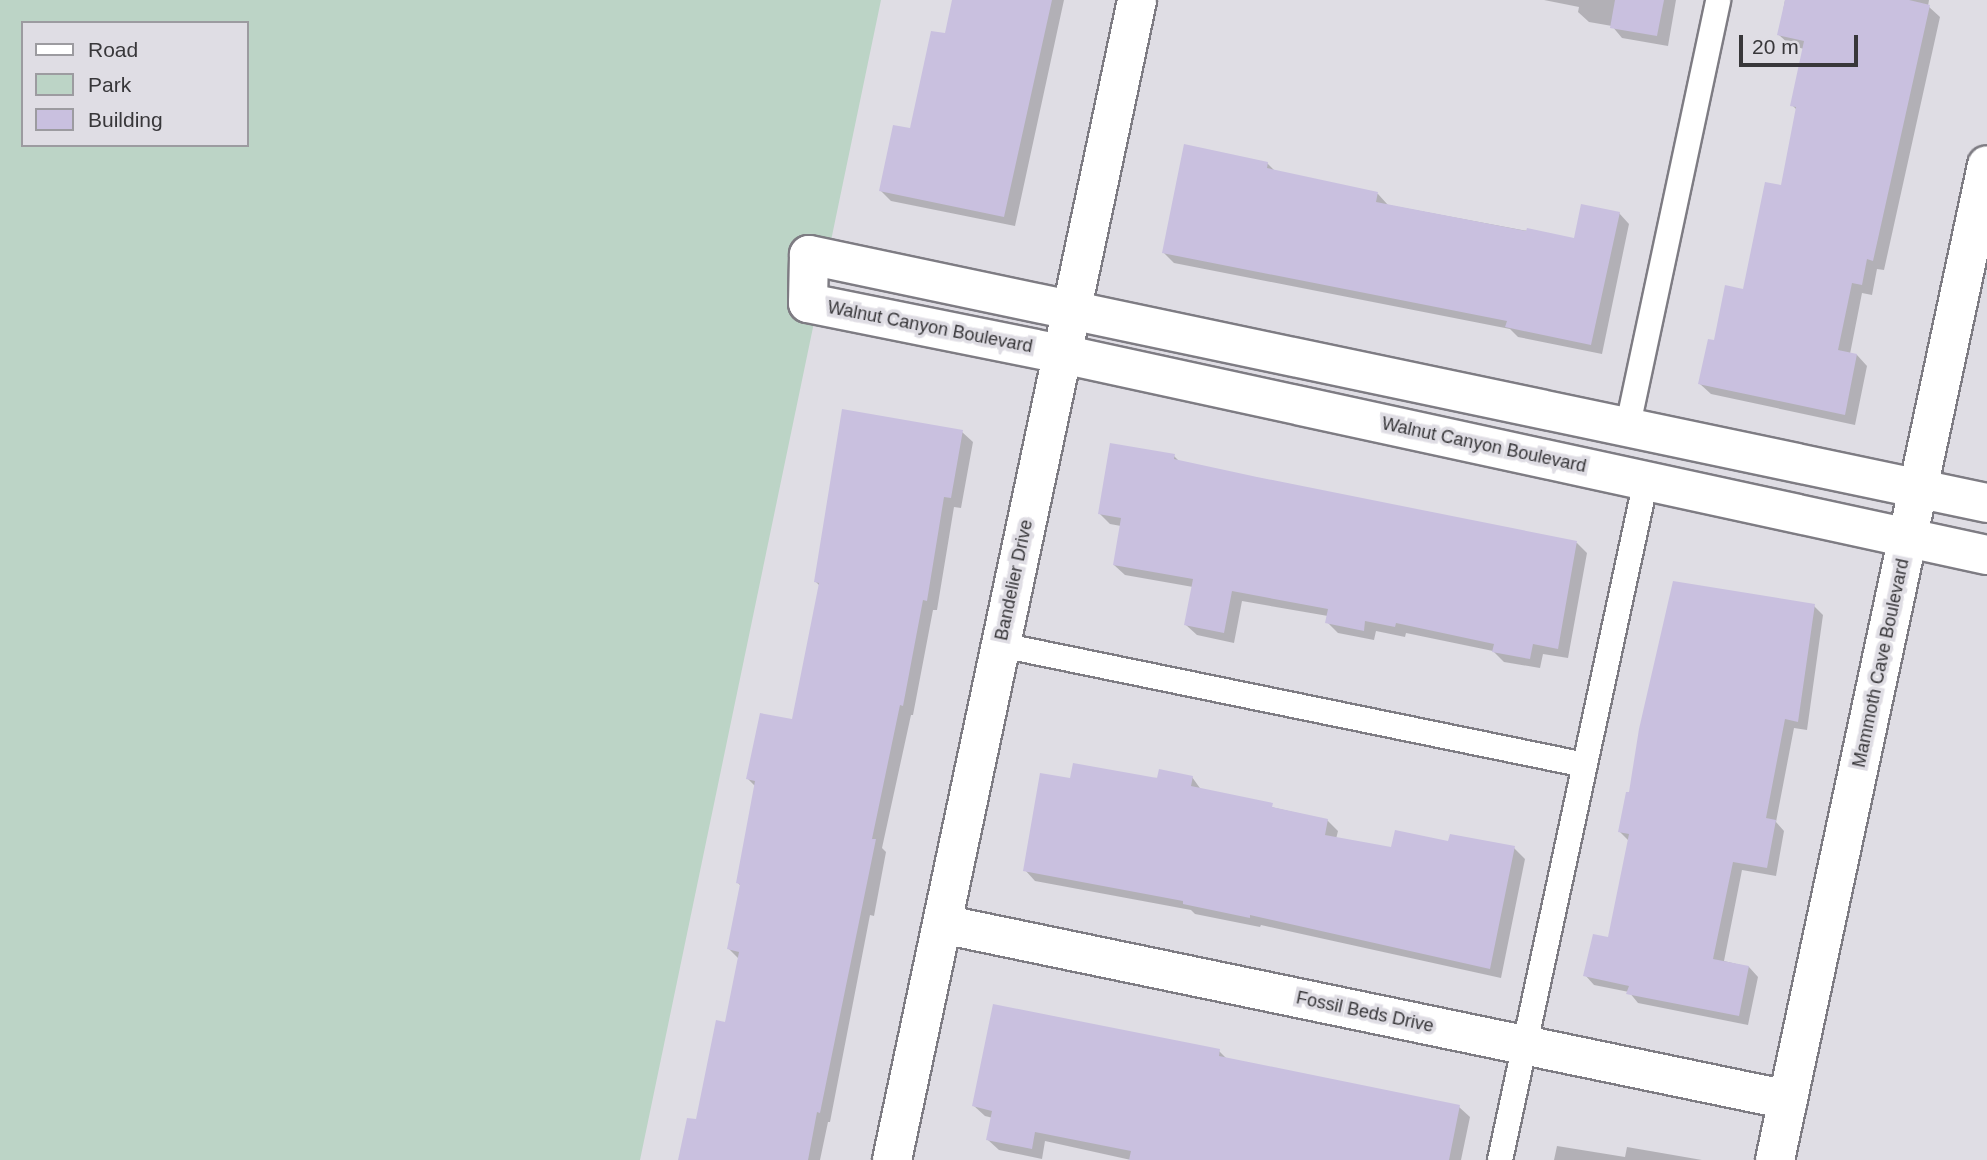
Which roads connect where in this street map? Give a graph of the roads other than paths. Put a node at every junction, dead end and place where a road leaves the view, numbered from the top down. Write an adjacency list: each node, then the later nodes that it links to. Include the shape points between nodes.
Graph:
1 (1137, 0): 4 (street, Bandelier Drive)
2 (1718, 0): 6 (lane)
3 (1987, 165): 8 (street, Mammoth Cave Boulevard)
4 (1072, 310): 5 (street, Bandelier Drive); 5 (street, Walnut Canyon Boulevard, via 809,255 808,303); 6 (street, Walnut Canyon Boulevard)
5 (1062, 354): 7 (street, Walnut Canyon Boulevard); 12 (street, Bandelier Drive)
6 (1628, 425): 8 (street, Walnut Canyon Boulevard)
7 (1646, 480): 10 (street, Walnut Canyon Boulevard); 13 (lane)
8 (1918, 488): 9 (street, Walnut Canyon Boulevard); 10 (street, Mammoth Cave Boulevard)
9 (1987, 503)
10 (1908, 538): 11 (street, Walnut Canyon Boulevard); 16 (street, Mammoth Cave Boulevard)
11 (1987, 555)
12 (1001, 645): 13 (lane); 14 (street, Bandelier Drive)
13 (1585, 765): 15 (lane)
14 (942, 924): 15 (street, Fossil Beds Drive); 17 (street, Bandelier Drive)
15 (1524, 1045): 16 (street, Fossil Beds Drive); 18 (lane)
16 (1788, 1100): 19 (street, Mammoth Cave Boulevard)
17 (892, 1160)
18 (1500, 1160)
19 (1775, 1160)

